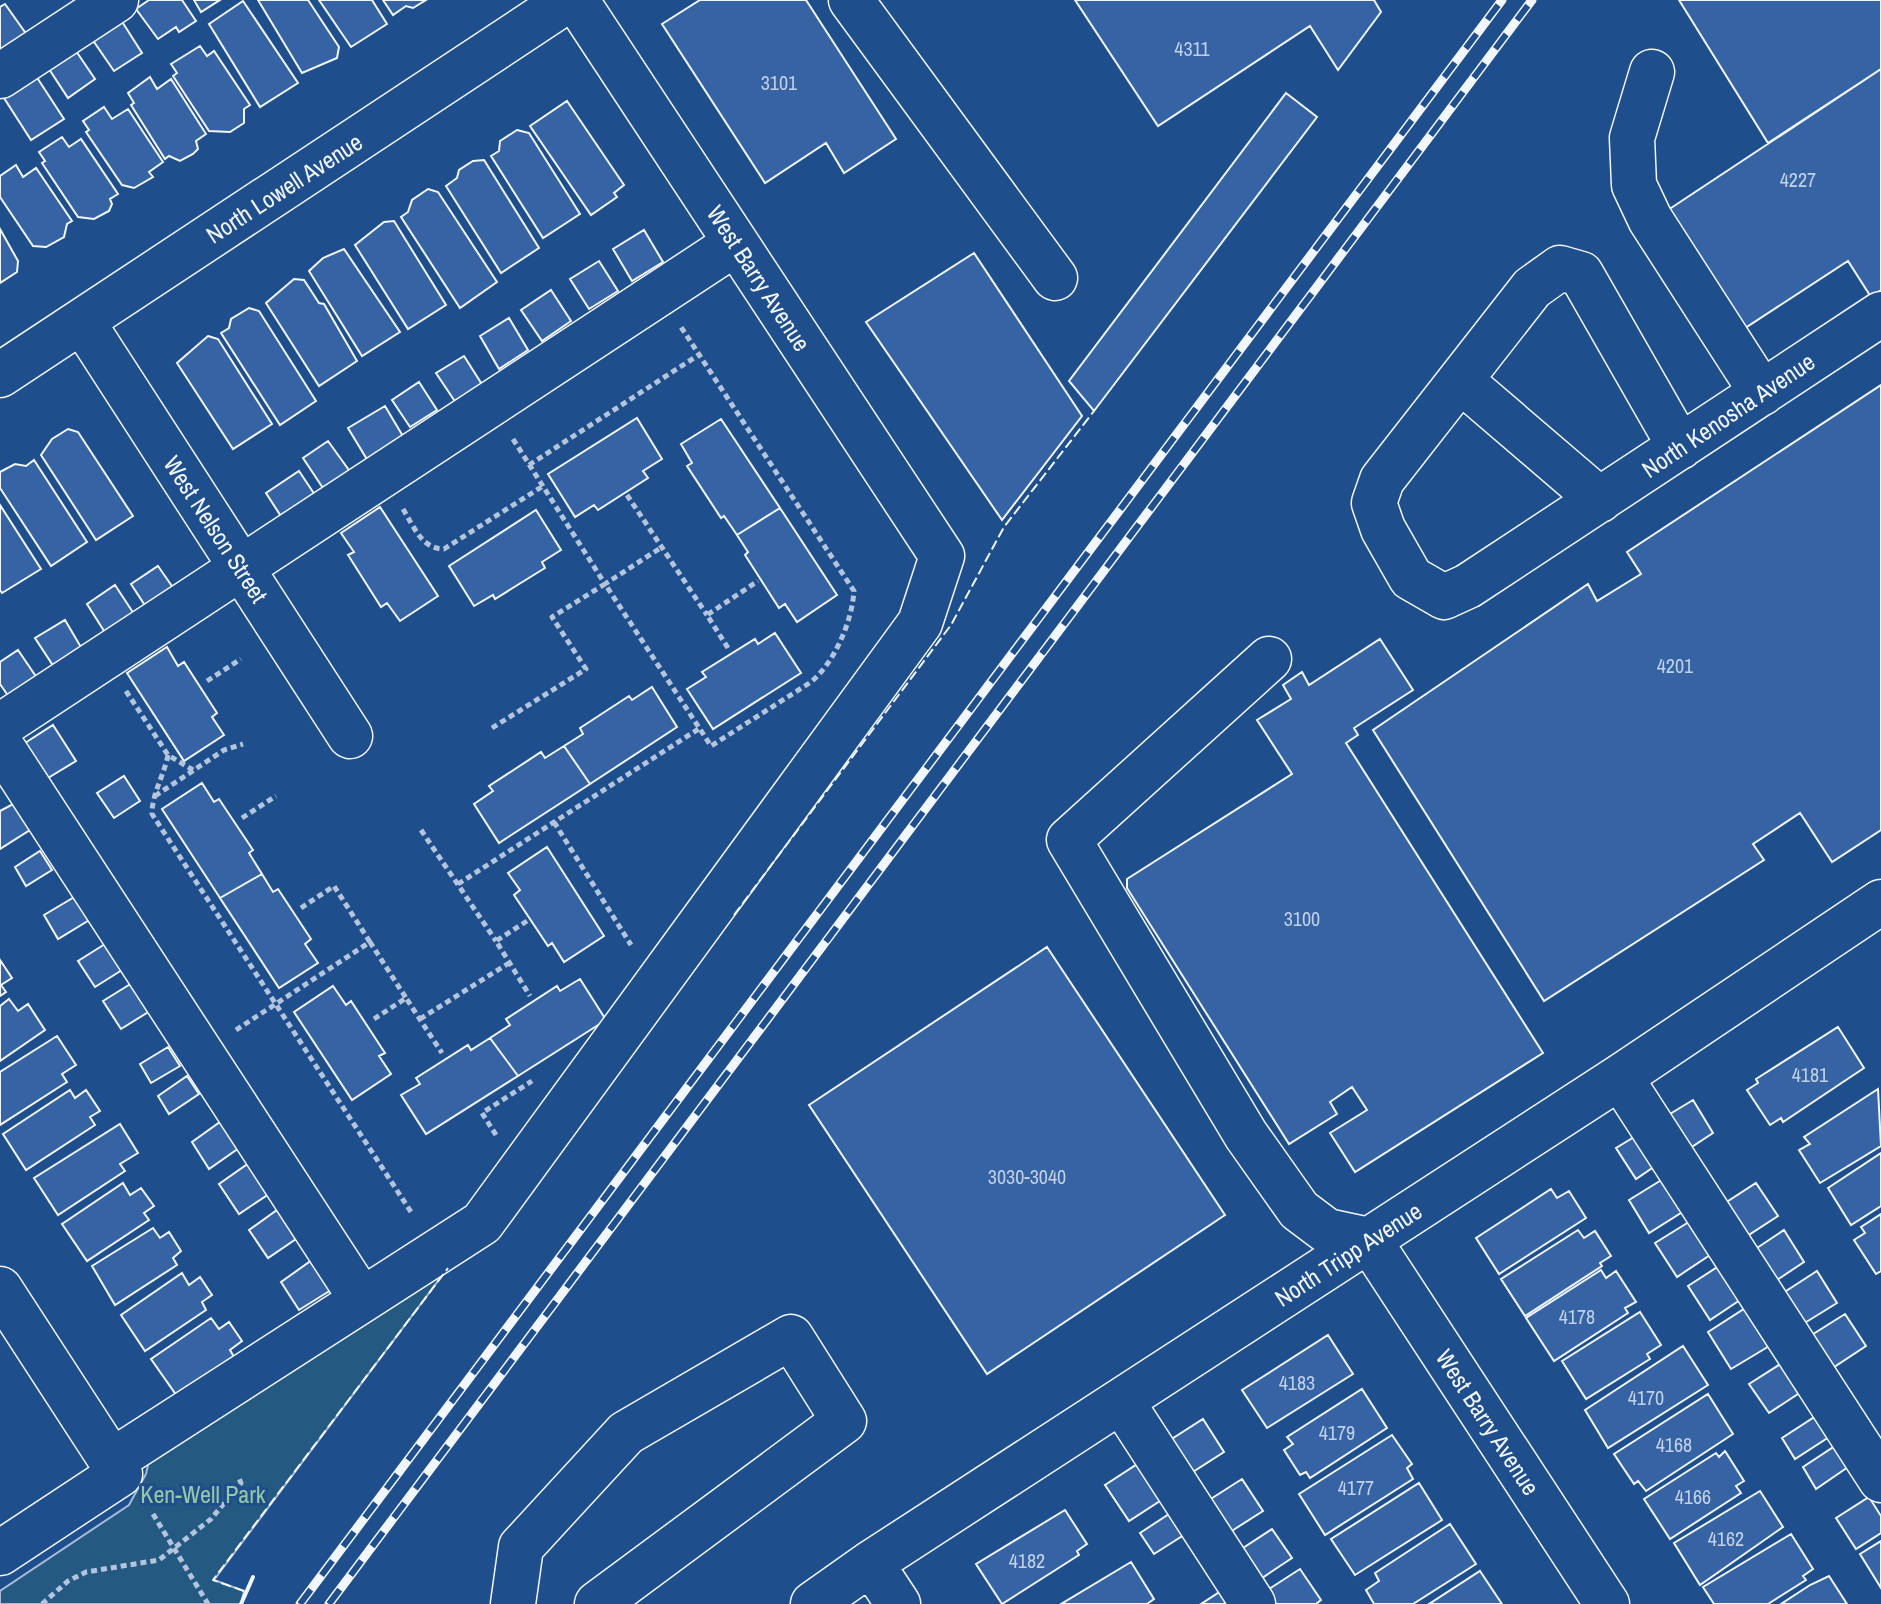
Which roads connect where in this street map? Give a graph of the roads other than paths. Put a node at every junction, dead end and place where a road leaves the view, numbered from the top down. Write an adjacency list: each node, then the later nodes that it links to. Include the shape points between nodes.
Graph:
1 (116, 0): 6 (street)
2 (568, 0): 10 (street, North Lowell Avenue)
3 (576, 0): 7 (street, West Barry Avenue)
4 (851, 0): 8 (street)
5 (1652, 72): 13 (street, via 1632,138 1634,185 1650,219)
6 (0, 76)
7 (736, 243): 16 (street); 25 (street, West Barry Avenue, via 942,556 920,623 482,1223)
8 (1055, 278)
9 (1881, 314): 13 (street, North Kenosha Avenue)
10 (82, 321): 11 (street, North Lowell Avenue); 16 (street, West Nelson Street)
11 (0, 375)
12 (1460, 380): 14 (street, via 1532,288 1560,268 1581,274); 15 (street); 15 (street, North Kenosha Avenue, via 1382,480 1374,503 1411,578 1444,597)
13 (1762, 393): 14 (street, North Kenosha Avenue)
14 (1680, 447): 15 (street, North Kenosha Avenue)
15 (1588, 508)
16 (241, 567): 18 (street); 19 (street, West Nelson Street)
17 (1269, 659): 23 (street, via 1069,840 1246,1135 1299,1210 1327,1231)
18 (0, 726)
19 (350, 736)
20 (0, 744): 25 (street)
21 (1878, 909): 22 (street, North Tripp Avenue)
22 (1620, 1077): 23 (street, North Tripp Avenue); 28 (street)
23 (1369, 1240): 26 (street, North Tripp Avenue); 36 (street, West Barry Avenue)
24 (0, 1289): 27 (street)
25 (362, 1300): 27 (street)
26 (1122, 1402): 30 (street, North Tripp Avenue); 35 (street)
27 (116, 1467): 29 (street)
28 (1881, 1480)
29 (0, 1553)
30 (871, 1563): 33 (street, North Tripp Avenue); 34 (street)
31 (513, 1604): 32 (street, via 521,1547 626,1433 791,1337 844,1421)
32 (597, 1604)
33 (813, 1604)
34 (898, 1604)
35 (1253, 1604)
36 (1607, 1604)

